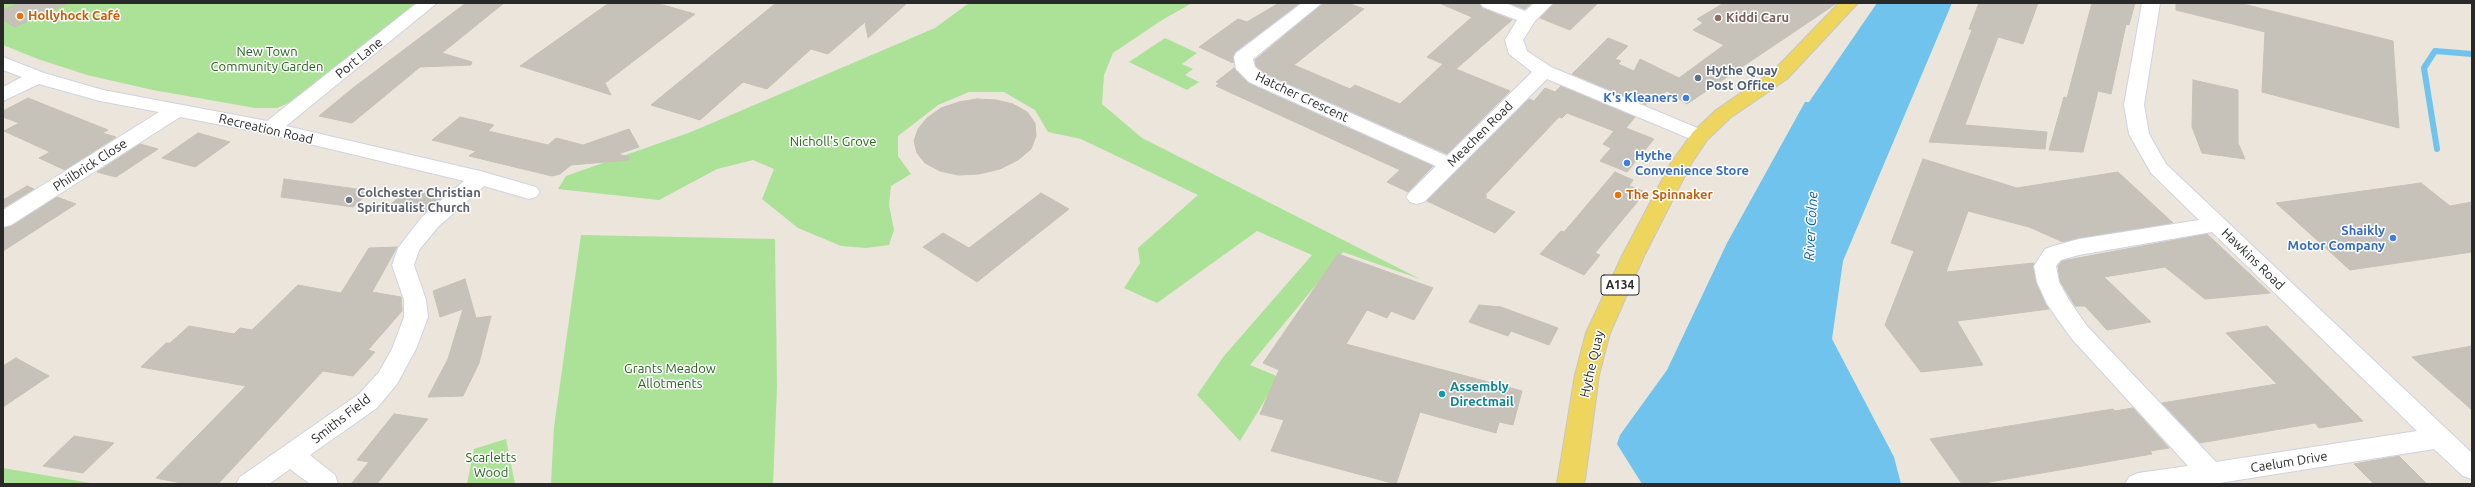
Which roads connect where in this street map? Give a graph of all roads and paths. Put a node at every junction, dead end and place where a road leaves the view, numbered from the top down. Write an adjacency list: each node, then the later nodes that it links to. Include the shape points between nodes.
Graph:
1 (428, 3): 13 (street, Port Lane)
2 (1313, 3): 15 (street, Hatcher Crescent, via 1243,57 1246,69 1256,78)
3 (1489, 3): 7 (street)
4 (1544, 3): 7 (street)
5 (1849, 3): 14 (main road, Hythe Quay / A134, via 1780,75 1723,114)
6 (2150, 3): 20 (street, Hawkins Road, via 2134,105 2139,134 2158,168)
7 (1528, 18): 9 (street, via 1514,40 1518,54)
8 (3, 63): 10 (street, Recreation Road)
9 (1544, 71): 14 (street); 15 (street, Meachen Road)
10 (36, 77): 11 (street); 12 (street, Recreation Road, via 100,95)
11 (3, 95)
12 (177, 110): 13 (street, Recreation Road); 19 (street, Philbrick Close)
13 (271, 128): 16 (street, Recreation Road)
14 (1700, 136): 26 (main road, Hythe Quay / A134, via 1681,162 1598,333 1587,375)
15 (1450, 165): 18 (street, Meachen Road)
16 (480, 178): 17 (street, Recreation Road); 22 (street, Smiths Field, via 430,222 409,248 403,265 415,300 416,317 404,349 388,378 368,401)
17 (529, 192)
18 (1417, 197)
19 (3, 220)
20 (2218, 224): 21 (street, Hawkins Road); 24 (street, via 2079,247 2053,254 2045,266 2048,282 2059,304 2079,332)
21 (2439, 438): 23 (street, Hawkins Road); 24 (street, Caelum Drive)
22 (292, 456): 25 (street); 27 (street, Smiths Field)
23 (2472, 469)
24 (2212, 474): 28 (street, Caelum Drive)
25 (326, 482)
26 (1572, 483)
27 (249, 484)
28 (2138, 484)

